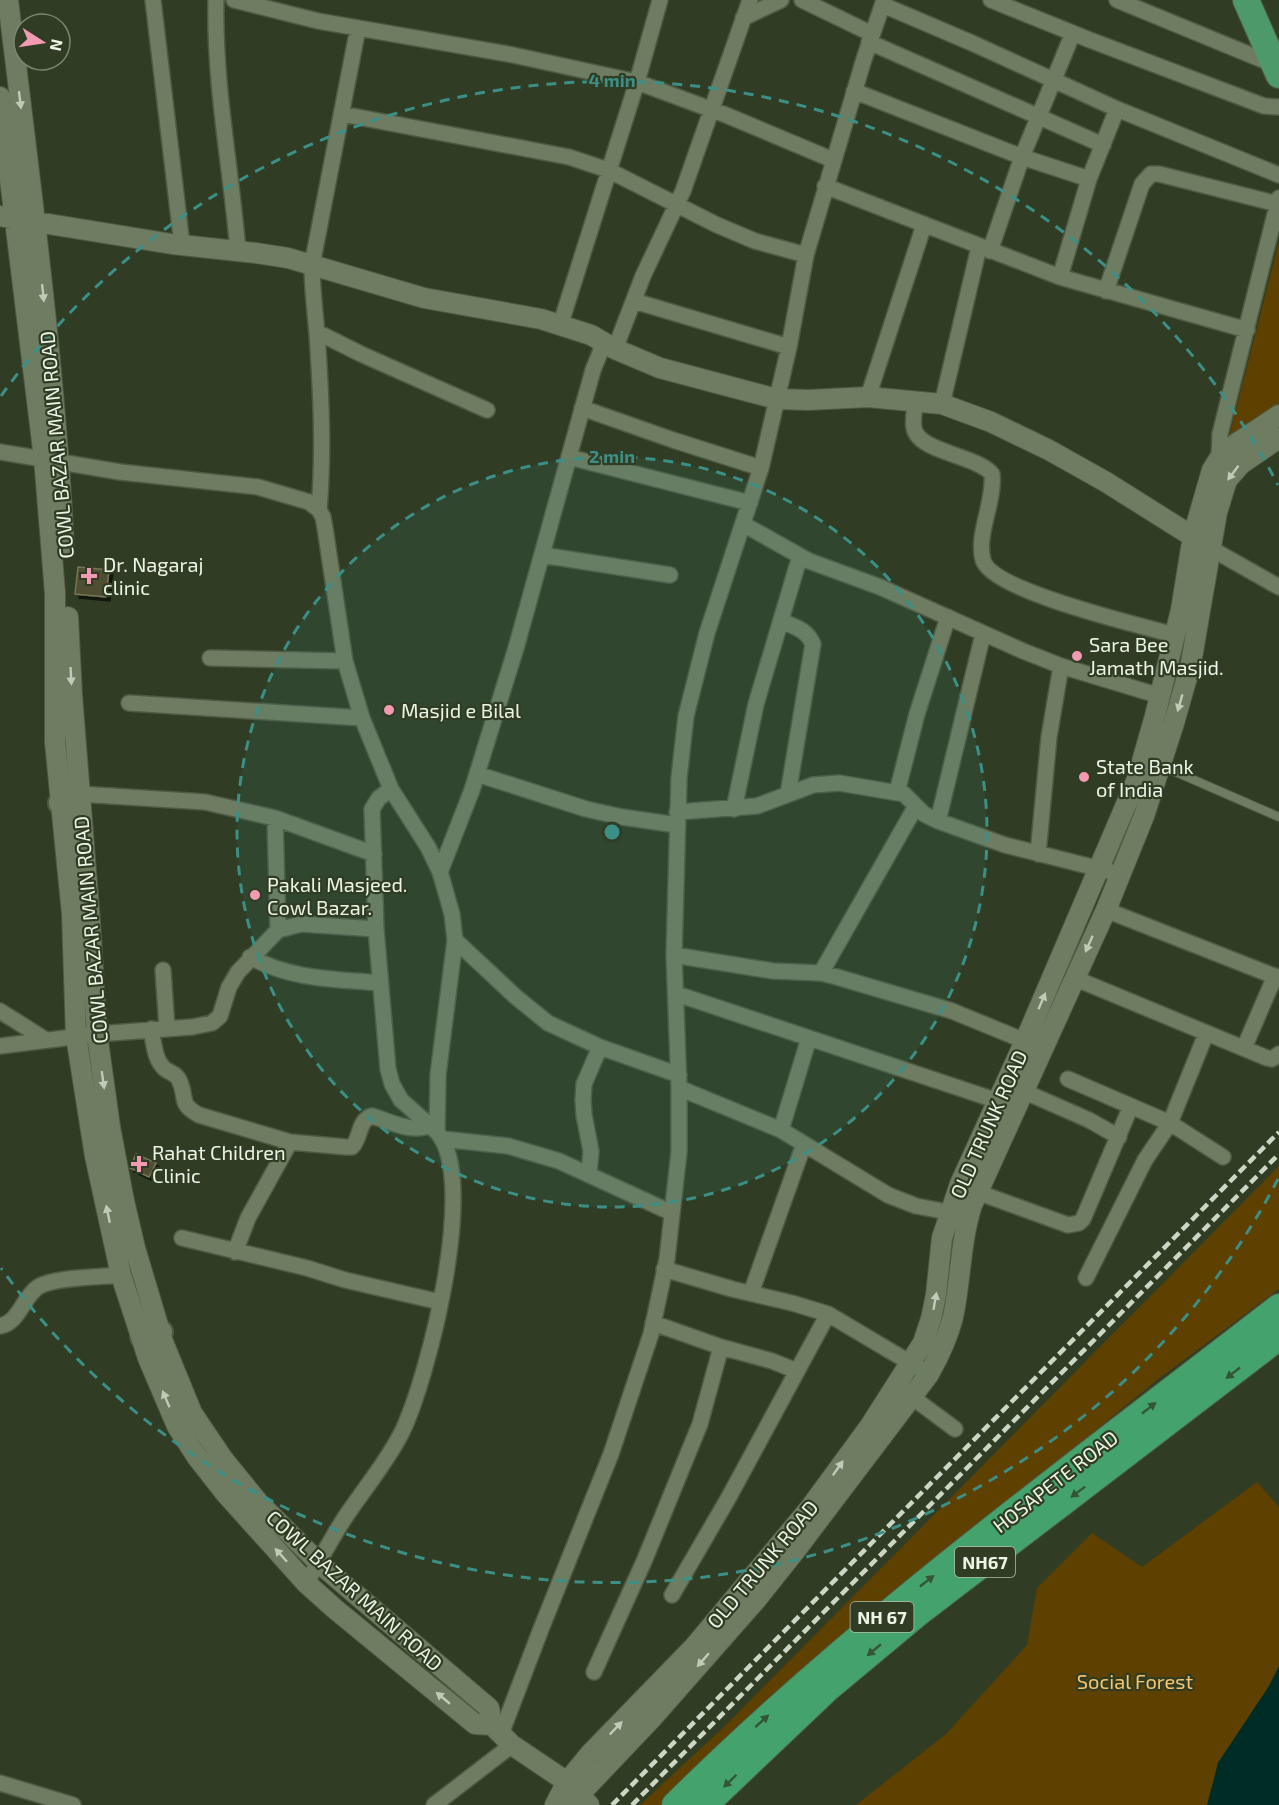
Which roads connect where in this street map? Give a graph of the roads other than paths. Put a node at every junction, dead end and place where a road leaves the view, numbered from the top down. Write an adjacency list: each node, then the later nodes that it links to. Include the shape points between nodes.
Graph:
1 (8, 0): 38 (street, COWL BAZAR MAIN ROAD, one-way to 38)
2 (153, 0): 40 (street)
3 (216, 0): 42 (street, via 219,94)
4 (234, 0): 13 (street)
5 (660, 0): 20 (street)
6 (750, 0): 14 (street)
7 (781, 0): 14 (street)
8 (802, 0): 17 (street)
9 (991, 0): 16 (street)
10 (1117, 0): 18 (street)
11 (1246, 0): 18 (main road)
12 (884, 2): 17 (street); 19 (street)
13 (278, 5): 15 (street)
14 (743, 18): 25 (street)
15 (358, 28): 20 (street); 26 (street)
16 (1073, 33): 19 (street); 23 (street, via 1264,106)
17 (871, 38): 21 (street); 27 (street)
18 (1277, 70)
19 (1053, 80): 24 (street); 27 (street)
20 (637, 82): 25 (street); 31 (street)
21 (854, 91): 29 (street); 30 (street)
22 (0, 98): 37 (street)
23 (1279, 107)
24 (1117, 109): 28 (street); 32 (street)
25 (712, 110): 30 (street); 36 (street)
26 (342, 114): 31 (street, via 569,157); 44 (street)
27 (1038, 117): 28 (street); 29 (street)
28 (1103, 145): 33 (street)
29 (1022, 157): 33 (street); 41 (street)
30 (833, 160): 34 (street)
31 (608, 170): 36 (street); 48 (street)
32 (1279, 175)
33 (1089, 179): 45 (street)
34 (825, 186): 39 (street); 43 (street)
35 (1278, 201): 46 (street, via 1151,174 1142,184); 49 (street)
36 (677, 205): 43 (street, via 755,241); 47 (street)
37 (7, 217): 38 (street); 64 (street)
38 (35, 222): 40 (street); 64 (street, COWL BAZAR MAIN ROAD, one-way to 64)
39 (924, 225): 41 (street); 53 (street)
40 (182, 245): 42 (street)
41 (985, 249): 45 (street); 56 (street)
42 (238, 251): 44 (street)
43 (806, 255): 52 (street)
44 (312, 265): 48 (street, via 424,298 541,319); 50 (street)
45 (1060, 277): 46 (street)
46 (1106, 291): 49 (street)
47 (634, 301): 51 (street); 52 (street)
48 (560, 326): 51 (street, via 591,335)
49 (1247, 330): 63 (street, via 1220,434)
50 (317, 332): 58 (street); 67 (street, via 322,445)
51 (610, 346): 54 (street, via 660,368); 57 (street, via 593,370)
52 (789, 346): 54 (street)
53 (868, 397): 54 (street); 55 (street)
54 (777, 399): 65 (street)
55 (916, 400): 56 (street); 78 (street, via 916,435 992,474 992,495 981,548 991,572 1008,583 1058,602)
56 (942, 404): 69 (street, via 1049,450)
57 (582, 408): 62 (street); 65 (street)
58 (487, 410)
59 (1279, 415): 63 (street, OLD TRUNK ROAD)
60 (1279, 438): 70 (street, one-way to 70, via 1240,464 1227,480)
61 (0, 453): 64 (street)
62 (569, 457): 66 (street); 71 (street)
63 (1219, 459): 69 (street, OLD TRUNK ROAD, via 1212,470)
64 (52, 461): 67 (street, via 258,487 309,501); 90 (street, via 55,742)
65 (761, 468): 66 (street)
66 (750, 503): 68 (street)
67 (319, 510): 80 (street, via 326,528)
68 (743, 524): 72 (street); 95 (street, via 707,633 686,716)
69 (1193, 536): 70 (street); 78 (street, OLD TRUNK ROAD)
70 (1210, 548): 74 (street); 85 (street, one-way to 85, via 1191,663)
71 (542, 555): 73 (street); 86 (street)
72 (800, 556): 75 (street); 76 (street)
73 (670, 575)
74 (1279, 586)
75 (948, 616): 77 (street); 88 (street)
76 (780, 621): 89 (street, via 804,631 813,644); 92 (street, via 756,704)
77 (984, 634): 81 (street); 96 (street)
78 (1175, 635): 82 (street, OLD TRUNK ROAD)
79 (210, 658): 80 (street)
80 (345, 661): 84 (street)
81 (1061, 666): 82 (street); 98 (street, via 1049,737)
82 (1160, 696): 99 (street, OLD TRUNK ROAD, via 1137,779)
83 (129, 703): 84 (street)
84 (362, 718): 87 (street)
85 (1161, 766): 93 (lane); 101 (street)
86 (477, 774): 95 (street, via 621,818); 100 (street)
87 (391, 789): 97 (street, via 372,809); 100 (street)
88 (897, 792): 89 (street, via 838,783 813,785); 91 (street)
89 (788, 794): 92 (street, via 757,806)
90 (73, 799): 94 (street, via 205,802); 117 (street, COWL BAZAR MAIN ROAD, via 90,922); 119 (street)
91 (916, 806): 96 (street); 109 (street)
92 (734, 809): 95 (street)
93 (1279, 817)
94 (275, 818): 97 (street); 103 (street)
95 (677, 818): 106 (street)
96 (938, 821): 98 (street)
97 (374, 854): 104 (street)
98 (1038, 854): 99 (street)
99 (1099, 868): 101 (street); 122 (street, OLD TRUNK ROAD, one-way to 99)
100 (440, 872): 105 (street)
101 (1120, 874): 102 (street)
102 (1106, 910): 110 (street); 111 (street, one-way to 111)
103 (278, 930): 104 (street, via 301,924); 107 (street)
104 (376, 930): 112 (street)
105 (455, 940): 124 (street, via 548,1023); 134 (street, via 438,1075)
106 (674, 955): 109 (street, via 773,971); 113 (street)
107 (250, 957): 112 (street, via 296,975); 115 (street, via 229,987 220,1016 212,1023)
108 (164, 970): 115 (street)
109 (821, 973): 122 (street, via 952,1011)
110 (1277, 977): 125 (street)
111 (1074, 978): 118 (street); 129 (street)
112 (380, 983): 134 (street, via 392,1084 401,1100)
113 (676, 994): 120 (street); 128 (street)
114 (0, 1011): 121 (street)
115 (167, 1028): 116 (street)
116 (151, 1029): 117 (street); 136 (street, via 157,1059 164,1069 177,1076 184,1103 190,1110)
117 (97, 1034): 119 (street); 154 (street, COWL BAZAR MAIN ROAD, one-way to 154, via 110,1127)
118 (1206, 1034): 125 (street); 132 (street)
119 (76, 1036): 121 (street); 146 (street, one-way to 119, via 95,1156)
120 (809, 1038): 130 (street); 133 (street)
121 (46, 1040): 123 (street)
122 (1025, 1041): 130 (street, OLD TRUNK ROAD)
123 (0, 1046)
124 (600, 1047): 128 (street); 139 (street, via 584,1084 591,1150)
125 (1244, 1048): 126 (street, via 1272,1059)
126 (1279, 1054)
127 (1068, 1079): 131 (street)
128 (679, 1081): 133 (street); 141 (street, via 679,1152)
129 (1023, 1091): 135 (street); 140 (street)
130 (998, 1101): 142 (street, OLD TRUNK ROAD, via 960,1184)
131 (1131, 1106): 132 (street); 135 (street)
132 (1170, 1124): 138 (street); 147 (street, via 1145,1160)
133 (781, 1130): 137 (street)
134 (436, 1132): 136 (street, via 372,1116 363,1123 352,1147); 139 (street, via 508,1146 559,1161); 149 (street, via 451,1164 452,1230)
135 (1119, 1137): 140 (street, via 1083,1220 1074,1225)
136 (290, 1142): 144 (street, via 248,1218)
137 (804, 1144): 142 (street, via 888,1195 916,1206); 148 (street)
138 (1223, 1157)
139 (589, 1175): 141 (street)
140 (977, 1192): 142 (street)
141 (672, 1213): 145 (street)
142 (959, 1214): 157 (street, OLD TRUNK ROAD, one-way to 142, via 931,1320 942,1238); 159 (street, OLD TRUNK ROAD, via 963,1240 954,1308)
143 (182, 1238): 144 (street)
144 (235, 1252): 149 (street)
145 (664, 1269): 148 (street); 152 (street)
146 (121, 1275): 153 (street, via 51,1281 39,1286 14,1318); 154 (street)
147 (1086, 1278)
148 (751, 1293): 151 (street)
149 (440, 1302): 162 (street, via 421,1379 402,1432)
150 (1279, 1307): 172 (highway, HOSAPETE ROAD / NH 67, one-way to 150, via 732,1748 905,1598)
151 (828, 1314): 157 (street); 158 (street)
152 (653, 1323): 156 (street); 166 (street, via 611,1454)
153 (0, 1326)
154 (151, 1335): 162 (street, COWL BAZAR MAIN ROAD, via 192,1413 224,1459 258,1502); 163 (street, one-way to 154, via 226,1494 177,1426 148,1358)
155 (1279, 1337): 173 (highway, HOSAPETE ROAD / NH67, one-way to 173, via 917,1614 827,1689)
156 (721, 1347): 158 (street); 165 (street, via 700,1424)
157 (910, 1364): 159 (street); 168 (street, OLD TRUNK ROAD, one-way to 157, via 810,1508)
158 (797, 1371): 164 (street)
159 (930, 1374): 160 (street, OLD TRUNK ROAD)
160 (912, 1397): 161 (street); 168 (street, OLD TRUNK ROAD, one-way to 168, via 756,1600 653,1717)
161 (956, 1429)
162 (318, 1563): 163 (street); 166 (street, COWL BAZAR MAIN ROAD, via 489,1708)
163 (306, 1583): 166 (street, one-way to 163, via 475,1724)
164 (672, 1595)
165 (594, 1672)
166 (502, 1735): 168 (street); 171 (street)
167 (0, 1783): 170 (street)
168 (578, 1788): 169 (street)
169 (556, 1804)
170 (73, 1805)
171 (434, 1805)
172 (675, 1805)
173 (705, 1805)

